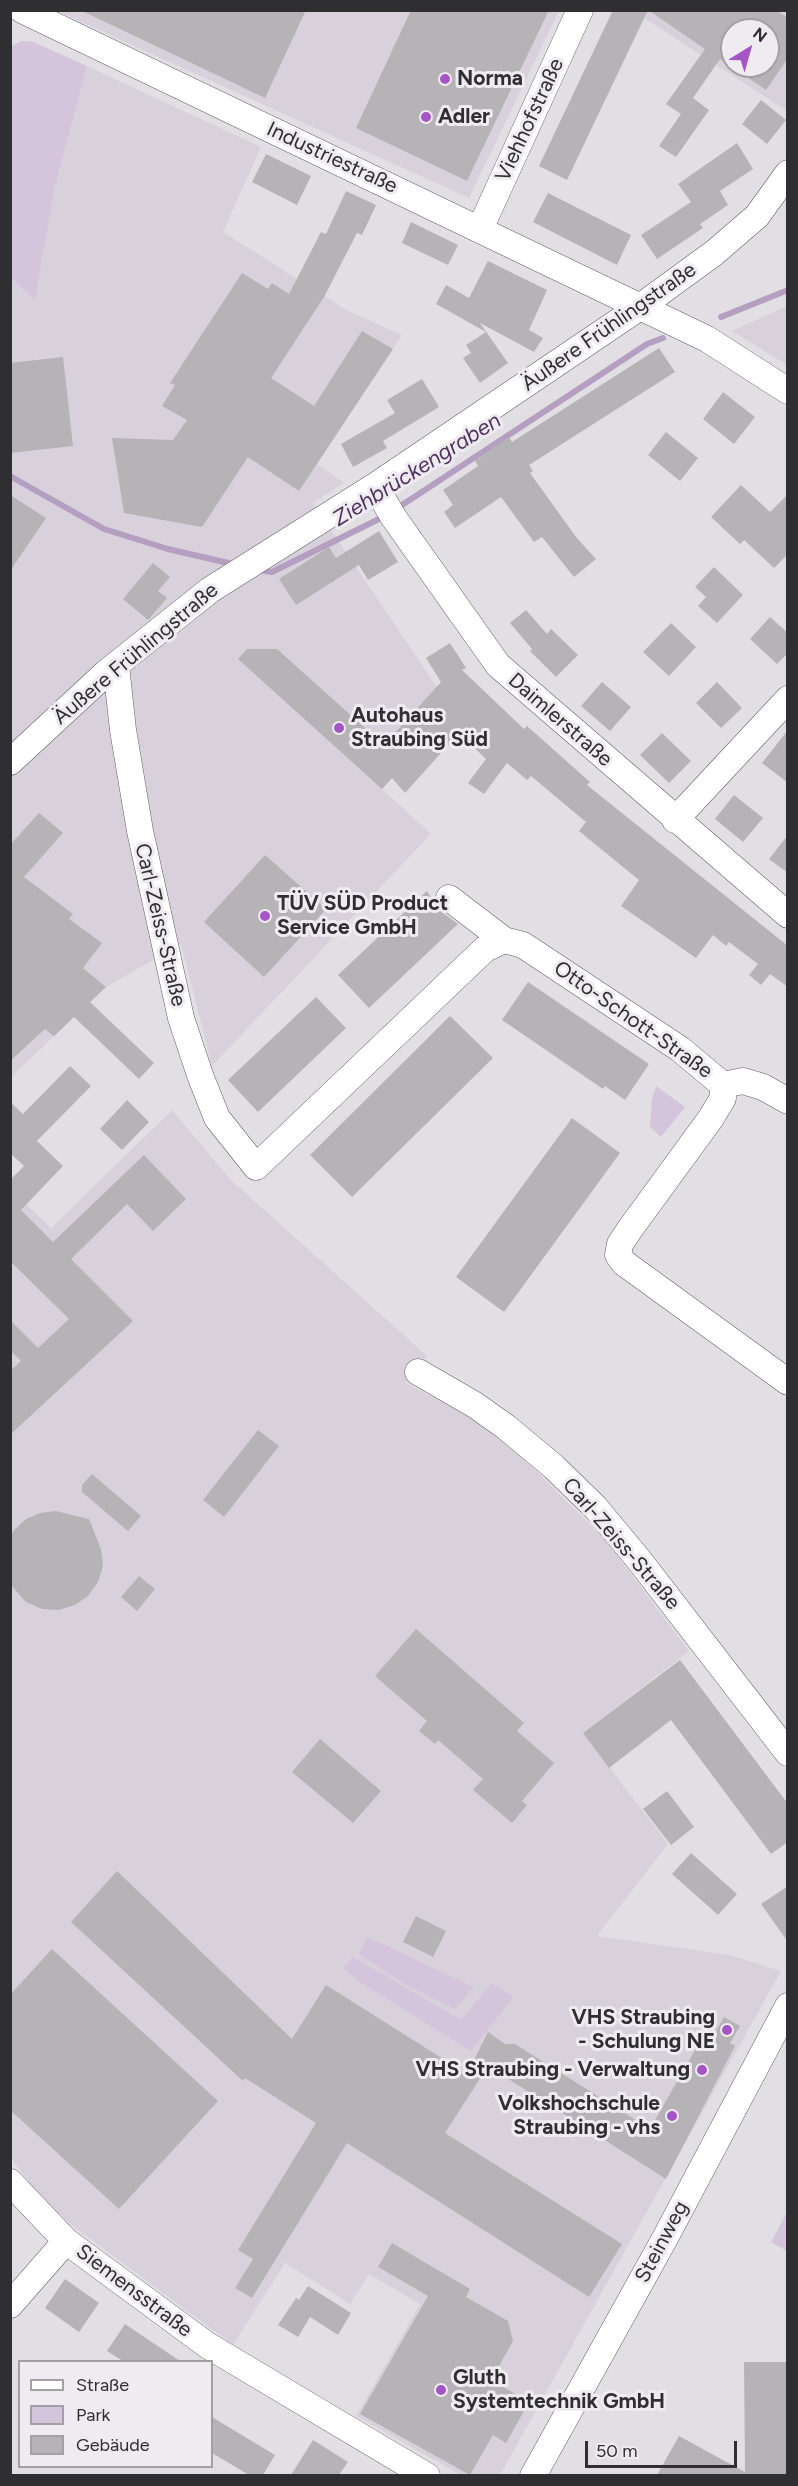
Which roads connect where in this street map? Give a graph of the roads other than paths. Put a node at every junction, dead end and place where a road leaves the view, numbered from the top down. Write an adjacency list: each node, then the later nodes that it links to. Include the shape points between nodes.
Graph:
1 (22, 10): 4 (street, Industriestraße)
2 (580, 10): 4 (street, Viehhofstraße)
3 (788, 173): 5 (street, Äußere Frühlingstraße, via 757,216)
4 (480, 229): 5 (street, Industriestraße)
5 (640, 308): 6 (street, Industriestraße, via 707,339); 7 (street, Äußere Frühlingstraße)
6 (788, 391)
7 (375, 486): 8 (street, Äußere Frühlingstraße, via 259,557 169,621); 11 (street, Daimlerstraße, via 498,665)
8 (116, 666): 10 (street, Äußere Frühlingstraße); 14 (street, Carl-Zeiss-Straße, via 140,831 181,1018 218,1118 256,1167 485,949)
9 (788, 699): 11 (street)
10 (10, 762)
11 (675, 820): 13 (street, Daimlerstraße)
12 (449, 898): 14 (street, Otto-Schott-Straße)
13 (788, 915)
14 (504, 940): 15 (street, Otto-Schott-Straße, via 523,945 555,964 680,1049)
15 (723, 1085): 16 (street, via 742,1081); 18 (street, Otto-Schott-Straße, via 723,1098 711,1118 625,1236 618,1255)
16 (788, 1101)
17 (418, 1372): 19 (street, Carl-Zeiss-Straße, via 506,1427 595,1507)
18 (788, 1382)
19 (788, 1753)
20 (788, 2006): 25 (street, Steinweg)
21 (10, 2182): 22 (street, Siemensstraße)
22 (66, 2241): 23 (street); 24 (street, Siemensstraße, via 207,2345)
23 (10, 2305)
24 (426, 2475)
25 (533, 2475)

